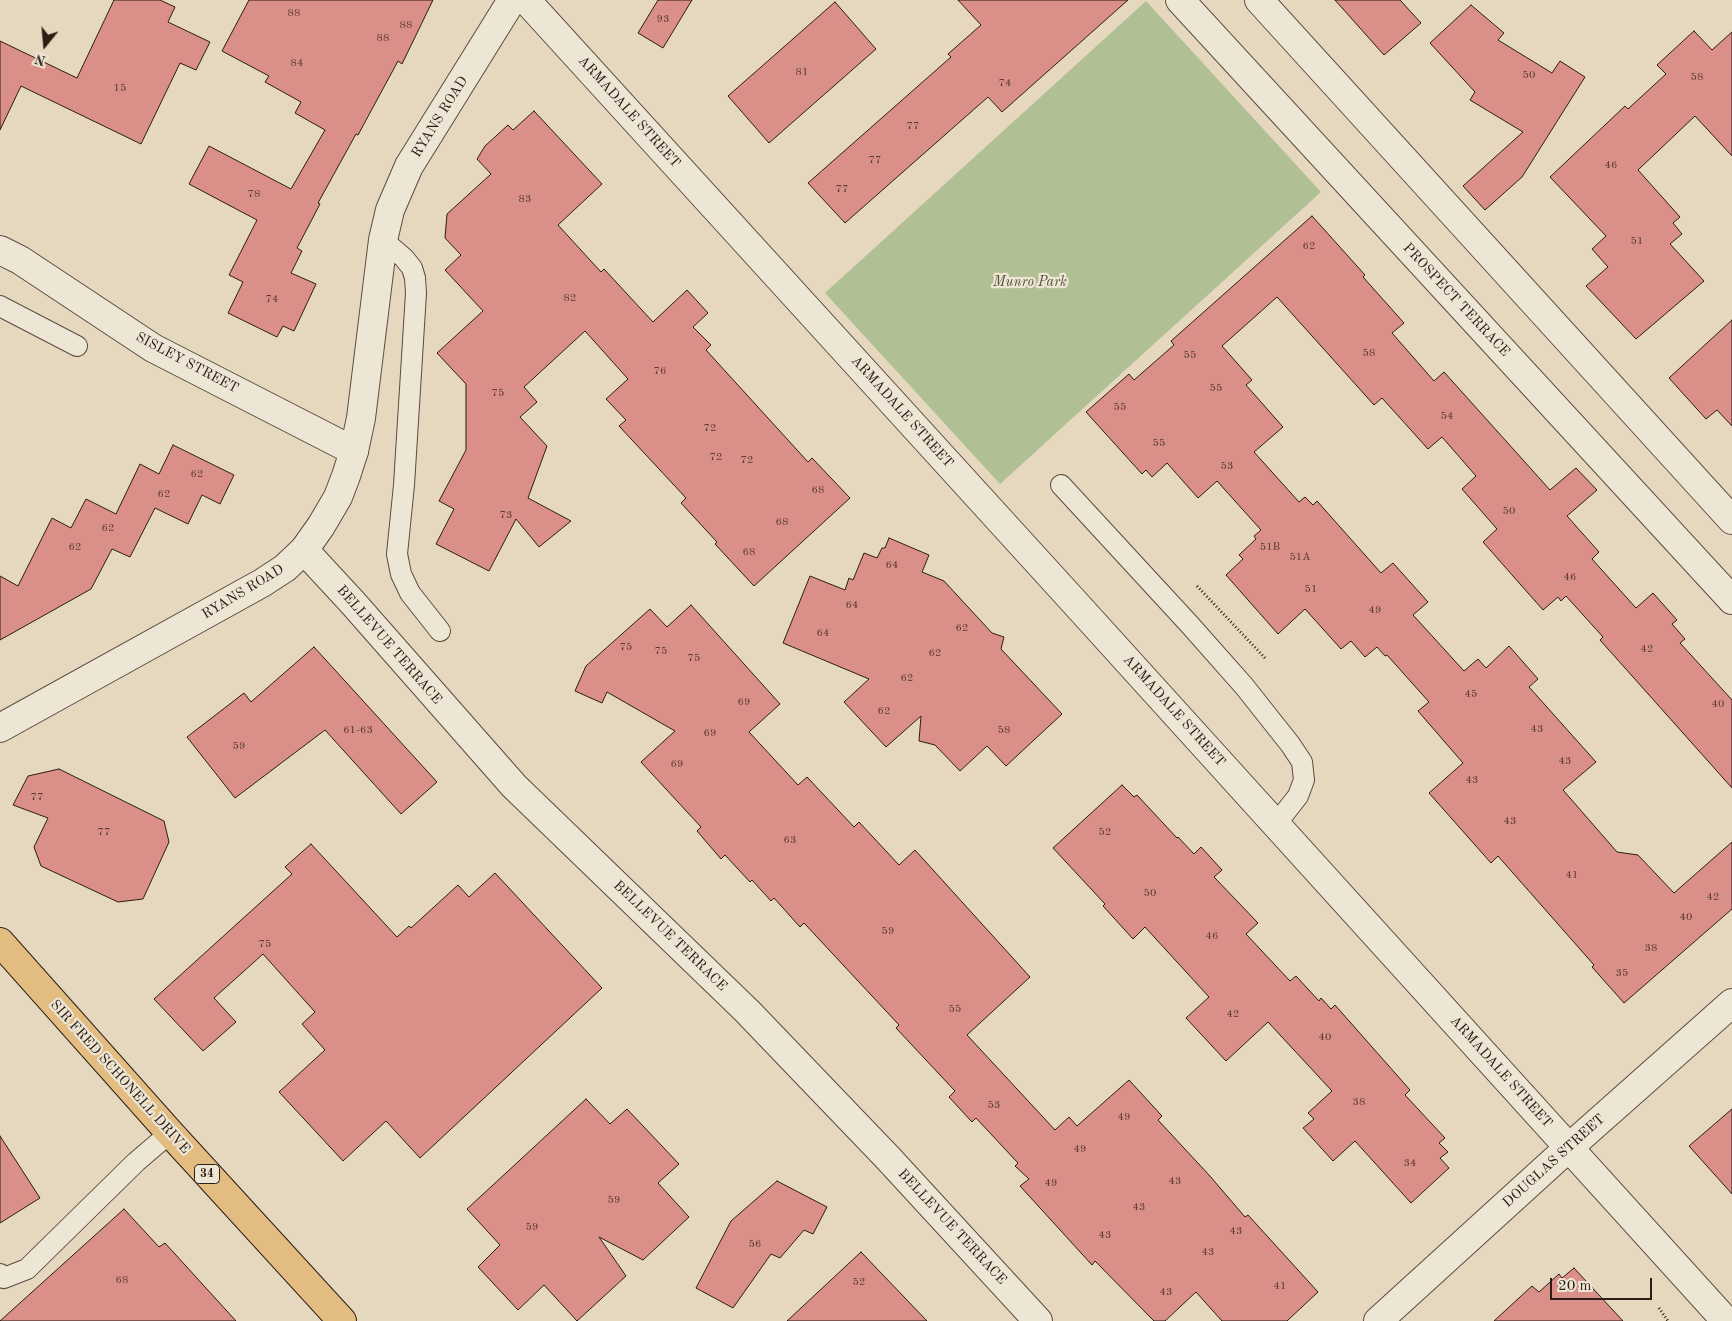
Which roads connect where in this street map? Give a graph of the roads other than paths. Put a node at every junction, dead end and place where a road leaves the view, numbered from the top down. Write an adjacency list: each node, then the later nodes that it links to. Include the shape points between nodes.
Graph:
1 (512, 0): 5 (street, RYANS ROAD, via 409,166 390,210)
2 (526, 0): 16 (street, ARMADALE STREET)
3 (1180, 0): 13 (street, PROSPECT TERRACE)
4 (1259, 0): 11 (street)
5 (383, 240): 9 (street, RYANS ROAD, via 362,418); 14 (lane, via 412,268 416,293 398,554 401,574 410,593)
6 (0, 250): 9 (street, SISLEY STREET, via 152,348)
7 (0, 306): 8 (lane)
8 (77, 346)
9 (354, 451): 12 (street, RYANS ROAD, via 338,497)
10 (1061, 485): 16 (lane, via 1244,686 1302,762 1304,780 1298,796)
11 (1732, 520)
12 (304, 550): 15 (street, RYANS ROAD, via 262,583); 23 (street, BELLEVUE TERRACE, via 514,786 747,1011)
13 (1732, 600)
14 (440, 631)
15 (1, 729)
16 (1276, 824): 20 (street, ARMADALE STREET)
17 (0, 942): 19 (main road, SIR FRED SCHONELL DRIVE / 34)
18 (1732, 1002): 20 (street, DOUGLAS STREET)
19 (170, 1133): 21 (lane, via 27,1269 4,1278); 22 (main road, SIR FRED SCHONELL DRIVE / 34)
20 (1569, 1147): 24 (street, DOUGLAS STREET); 25 (street, ARMADALE STREET)
21 (0, 1274)
22 (342, 1321)
23 (1038, 1321)
24 (1378, 1321)
25 (1726, 1321)

